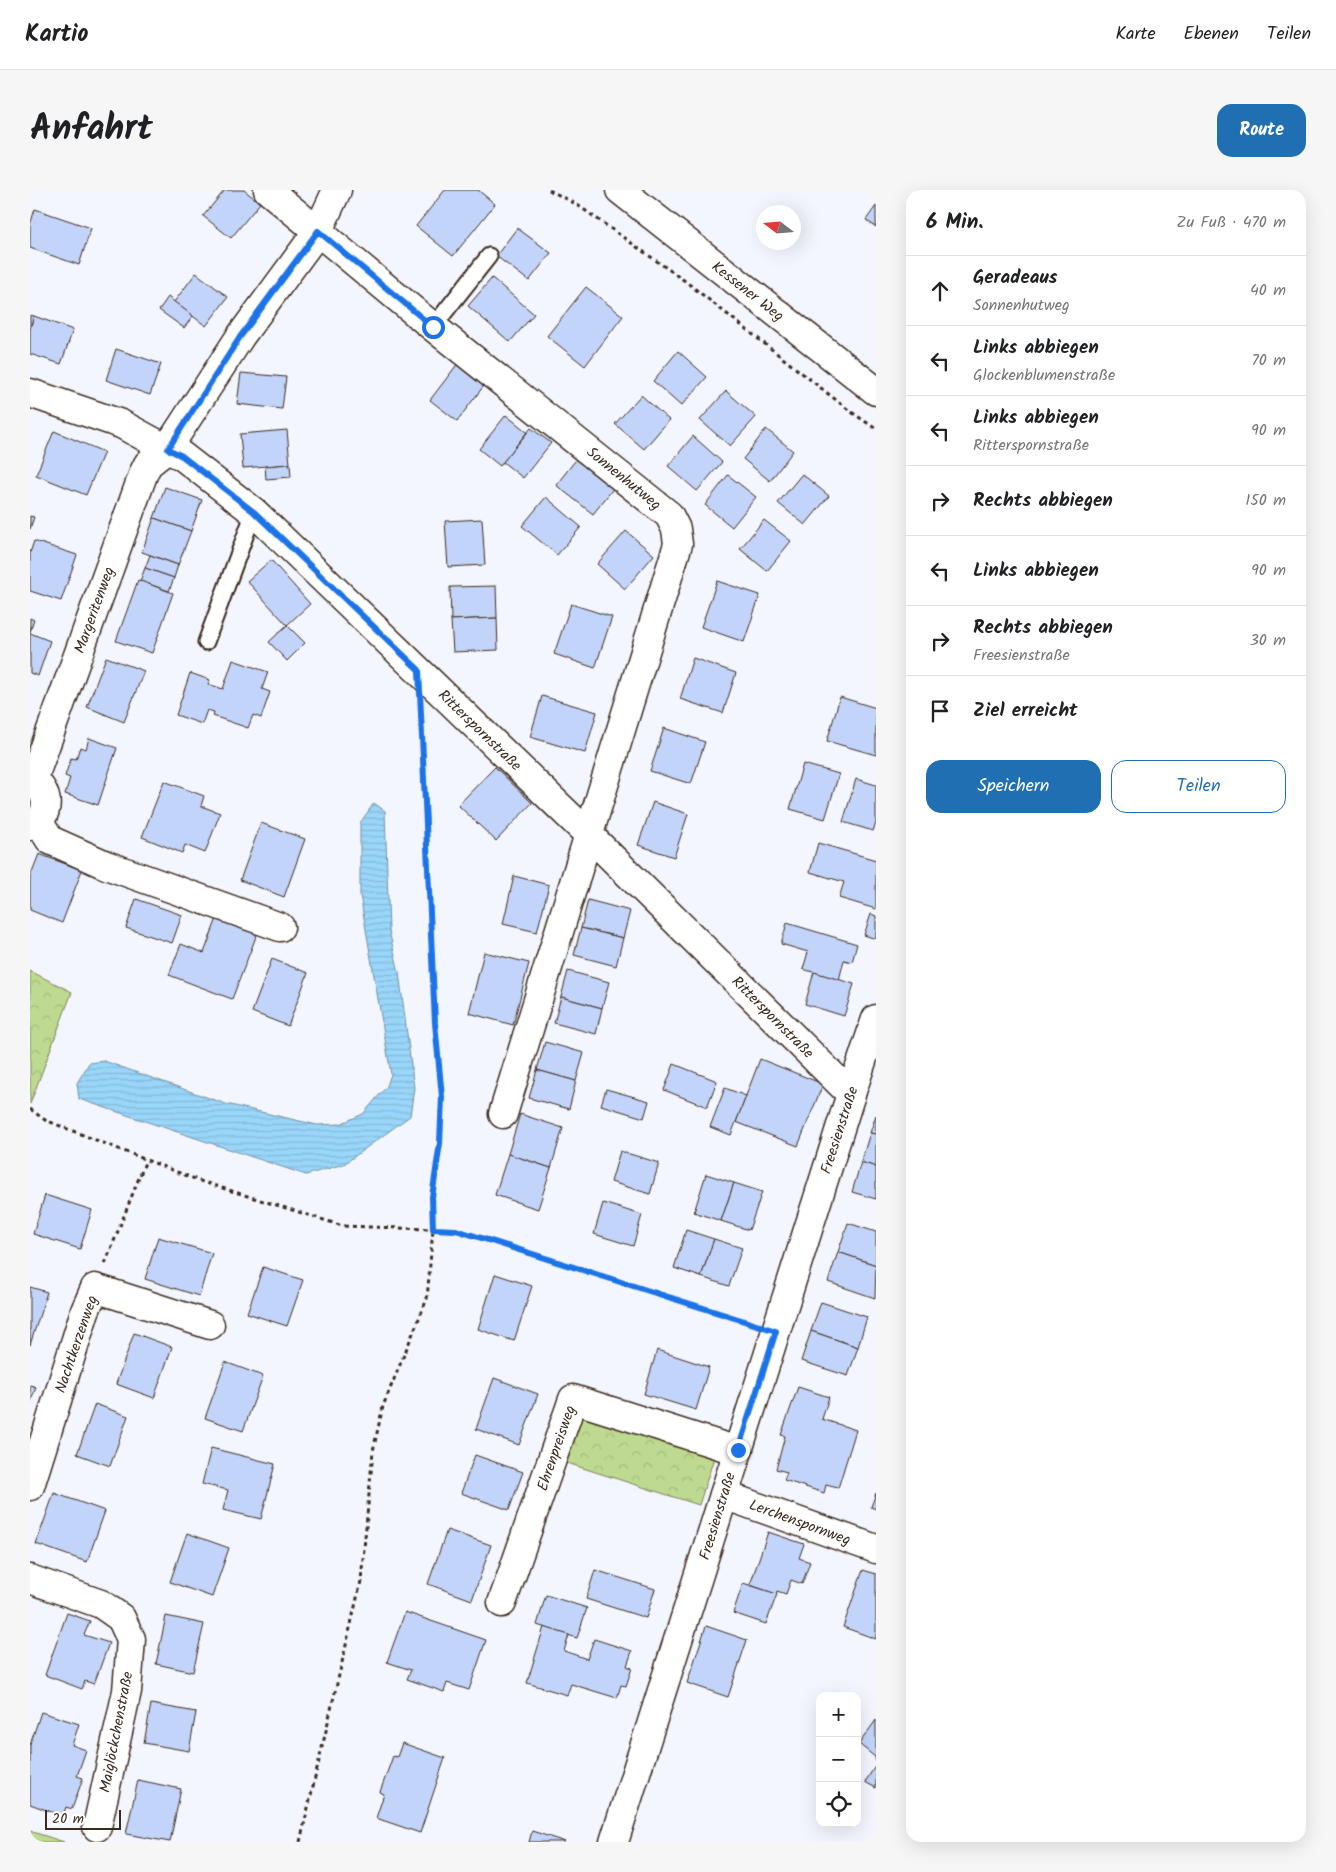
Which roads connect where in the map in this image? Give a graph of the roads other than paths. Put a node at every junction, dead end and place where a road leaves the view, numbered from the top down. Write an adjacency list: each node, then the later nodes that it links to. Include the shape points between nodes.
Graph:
1 (268, 190): 4 (street, Sonnenhutweg)
2 (338, 190): 4 (street)
3 (620, 190): 7 (street, Kessener Weg)
4 (318, 231): 6 (street, Sonnenhutweg); 9 (street, via 240,337)
5 (489, 256): 6 (lane)
6 (433, 327): 14 (street, Sonnenhutweg, via 662,509 676,529 678,544)
7 (876, 391)
8 (30, 394): 9 (street, Ritterspornstraße, via 121,424)
9 (168, 449): 10 (street, Ritterspornstraße, via 182,456); 12 (street, Margeritenweg, via 148,464 144,472)
10 (254, 512): 11 (lane); 14 (street, Ritterspornstraße)
11 (206, 642)
12 (32, 780): 13 (street, Margeritenweg, via 43,790 47,803 43,816)
13 (34, 824): 15 (street, Margeritenweg, via 50,840 98,861)
14 (589, 835): 17 (street, Ritterspornstraße); 18 (street)
15 (280, 927)
16 (876, 1019): 17 (street, Freesienstraße)
17 (851, 1094): 20 (street, Freesienstraße)
18 (502, 1114)
19 (210, 1325): 21 (street, Nachtkerzenweg, via 95,1288)
20 (738, 1450): 22 (street, Freesienstraße); 25 (street, Ehrenpreisweg, via 574,1399)
21 (30, 1486)
22 (724, 1495): 23 (street, Lerchenspornweg); 27 (street, Freesienstraße)
23 (876, 1549)
24 (30, 1579): 26 (street, Maiglöckchenstraße, via 100,1604 121,1618 131,1639 127,1691)
25 (502, 1603)
26 (97, 1827)
27 (614, 1842)

